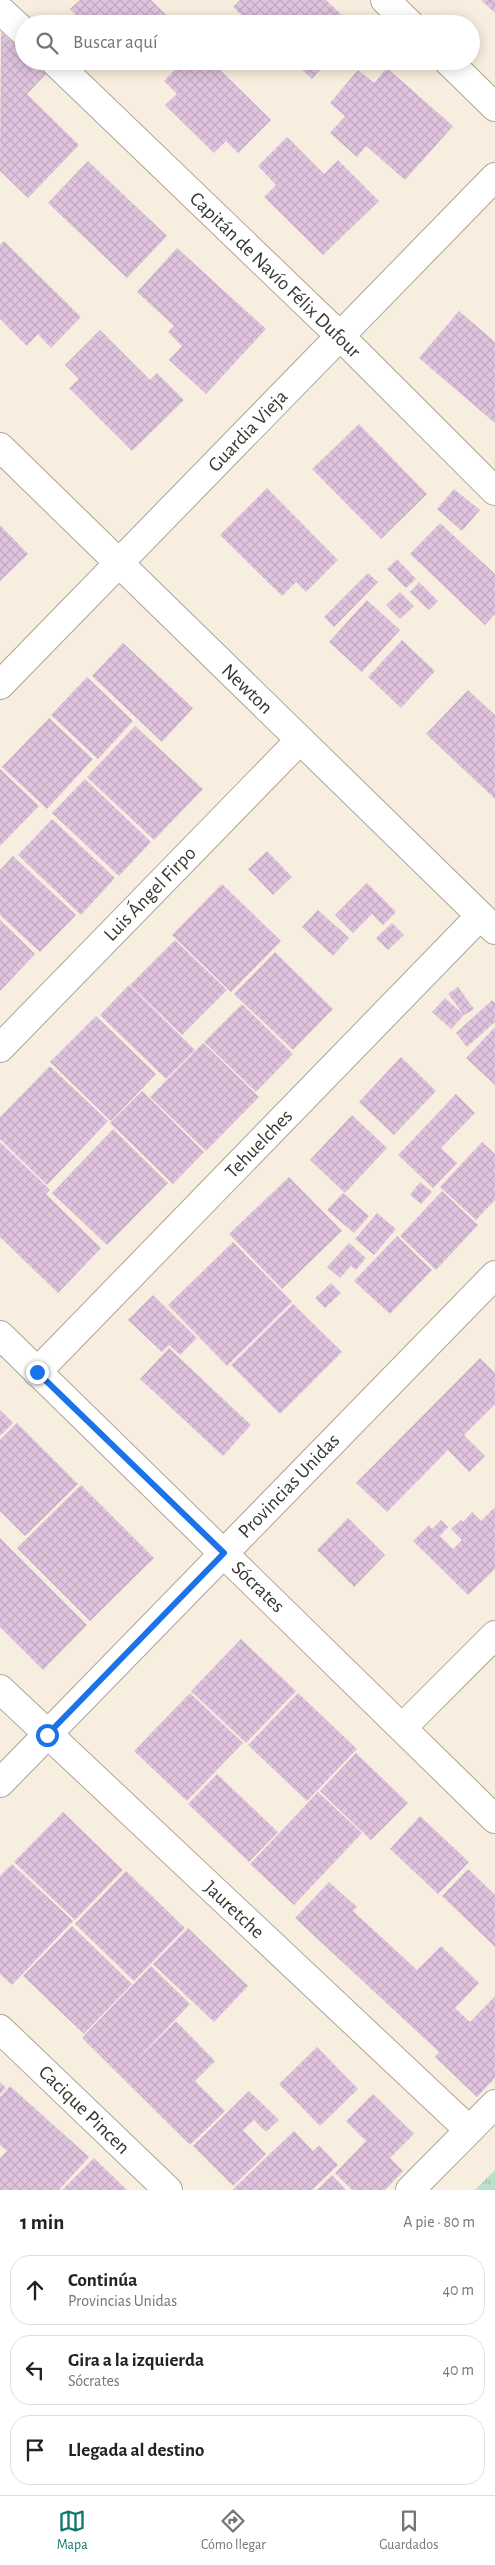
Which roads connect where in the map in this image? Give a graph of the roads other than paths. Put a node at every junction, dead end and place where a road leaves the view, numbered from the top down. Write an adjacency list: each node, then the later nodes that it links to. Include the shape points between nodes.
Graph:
1 (385, 0): 3 (street)
2 (0, 10): 4 (street)
3 (401, 15)
4 (15, 24)
5 (63, 70): 9 (street, Capitán de Navío Félix Dufour)
6 (457, 70): 7 (street)
7 (495, 107)
8 (495, 177): 9 (street, Guardia Vieja)
9 (340, 336): 11 (street, Capitán de Navío Félix Dufour); 12 (street, Guardia Vieja)
10 (0, 447): 12 (street, Newton)
11 (495, 490)
12 (117, 564): 13 (street, Guardia Vieja); 14 (street, Newton)
13 (0, 685)
14 (300, 740): 15 (street, Newton); 16 (street, Luis Ángel Firpo)
15 (488, 923): 19 (street, Tehuelches)
16 (0, 1048)
17 (495, 1275): 20 (street, Provincias Unidas)
18 (0, 1335): 19 (street, Sócrates)
19 (37, 1372): 20 (street, Sócrates)
20 (224, 1553): 23 (street, Sócrates); 24 (street, Provincias Unidas)
21 (495, 1635): 23 (street)
22 (0, 1689): 24 (street, Jauretche)
23 (402, 1728): 26 (street, Sócrates)
24 (47, 1735): 25 (street, Provincias Unidas); 29 (street, Jauretche)
25 (0, 1783)
26 (495, 1819)
27 (0, 2029): 30 (street, Cacique Pincen)
28 (495, 2104): 29 (street)
29 (469, 2130): 31 (street)
30 (168, 2190)
31 (410, 2190)

